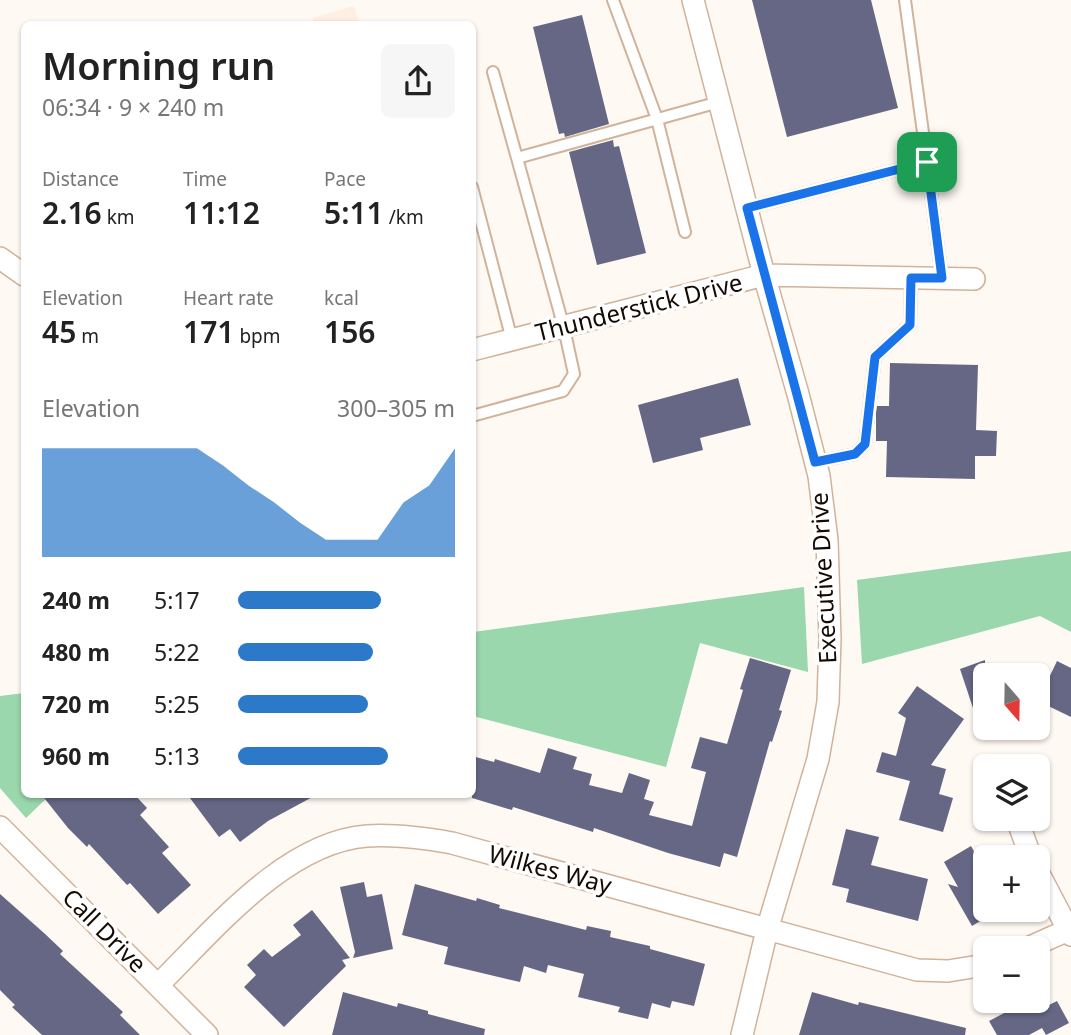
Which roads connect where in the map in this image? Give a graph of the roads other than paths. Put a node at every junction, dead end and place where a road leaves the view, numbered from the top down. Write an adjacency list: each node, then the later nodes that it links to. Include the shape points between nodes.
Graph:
1 (613, 0): 6 (lane)
2 (693, 0): 5 (street, Executive Drive)
3 (905, 0): 8 (lane)
4 (493, 72): 7 (lane)
5 (719, 102): 6 (lane); 10 (street, Executive Drive)
6 (657, 119): 7 (lane); 11 (lane)
7 (517, 158): 16 (lane)
8 (927, 162): 10 (lane); 14 (lane)
9 (476, 202): 17 (lane)
10 (747, 208): 12 (street, Executive Drive)
11 (685, 232)
12 (764, 275): 13 (street, Thunderstick Drive); 16 (street, Thunderstick Drive); 20 (street, Executive Drive)
13 (911, 278): 14 (street, Thunderstick Drive); 20 (lane, via 910,325 875,357 865,444 855,454)
14 (942, 278): 15 (street, Thunderstick Drive)
15 (974, 279)
16 (564, 328): 17 (street, Thunderstick Drive); 19 (lane, via 575,374 563,391)
17 (512, 340): 18 (street, Thunderstick Drive)
18 (476, 349)
19 (476, 415)
20 (815, 462): 23 (street, Executive Drive, via 827,540 828,702 818,759)
21 (0, 827): 27 (street, Call Drive)
22 (1050, 894): 24 (street)
23 (767, 930): 26 (street, Wilkes Way, via 917,970); 27 (street, Wilkes Way, via 452,843 408,835 365,836 328,845 291,862); 29 (street, Executive Drive)
24 (1070, 932): 25 (street)
25 (1050, 940)
26 (973, 967)
27 (158, 985): 28 (street, Call Drive)
28 (207, 1035)
29 (742, 1035)

